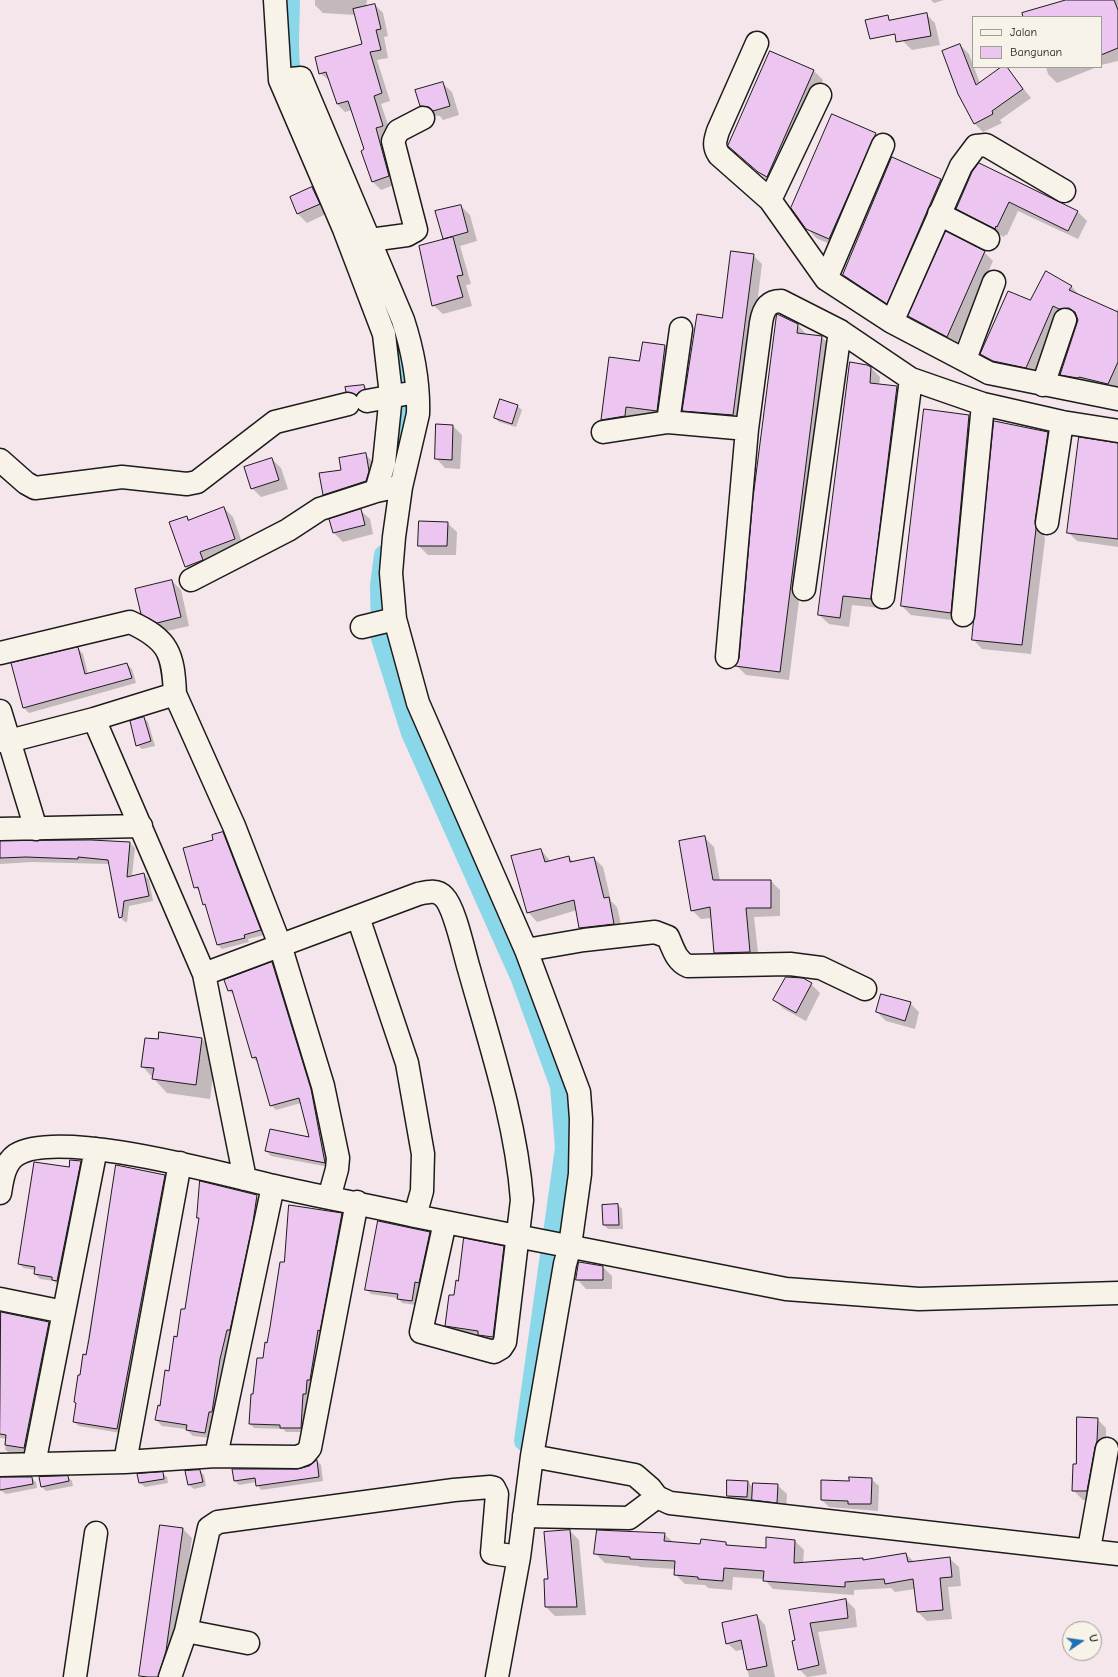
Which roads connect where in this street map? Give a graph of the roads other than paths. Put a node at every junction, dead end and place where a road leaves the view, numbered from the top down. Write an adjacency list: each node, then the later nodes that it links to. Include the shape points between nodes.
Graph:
1 (275, 0): 3 (street)
2 (757, 43): 8 (street, via 714,142 720,155)
3 (288, 79): 11 (street, via 301,78); 21 (street, via 377,313)
4 (820, 95): 8 (street)
5 (423, 118): 11 (street, via 398,131 393,141 416,230 407,235)
6 (883, 145): 12 (street)
7 (1064, 191): 9 (street, via 986,145 976,146 961,166)
8 (770, 200): 12 (street)
9 (939, 214): 10 (street); 15 (street)
10 (988, 239)
11 (370, 240): 21 (street, via 404,320 417,373)
12 (826, 279): 15 (street)
13 (994, 282): 18 (street)
14 (1065, 320): 20 (street)
15 (892, 322): 18 (street)
16 (681, 329): 24 (street)
17 (840, 331): 19 (street); 26 (street, via 781,301 774,301 766,306 763,312); 33 (street)
18 (965, 359): 20 (street, via 989,373)
19 (911, 378): 23 (street); 34 (street)
20 (1043, 385): 22 (street)
21 (404, 394): 29 (street, via 357,402 275,422 197,482 187,484 122,477 35,488 26,484); 30 (street, via 384,463)
22 (1118, 399)
23 (983, 404): 25 (street); 35 (street)
24 (668, 422): 26 (street); 28 (street)
25 (1062, 422): 27 (street); 31 (street)
26 (747, 429): 37 (street)
27 (1118, 431)
28 (602, 432)
29 (0, 460)
30 (389, 489): 32 (street, via 320,509 288,530); 47 (street, via 394,537 391,573 380,623 418,703)
31 (1047, 524)
32 (191, 580)
33 (804, 589)
34 (883, 597)
35 (963, 615)
36 (0, 653): 38 (street, via 130,622 156,636 170,652)
37 (726, 657)
38 (175, 694): 40 (street); 46 (street, via 234,826)
39 (0, 711): 41 (street)
40 (94, 719): 41 (street); 42 (street)
41 (5, 741): 44 (street)
42 (141, 826): 44 (street); 48 (street)
43 (0, 829): 44 (street)
44 (36, 829)
45 (358, 917): 46 (street); 57 (street, via 407,1063 423,1154 422,1191); 59 (street, via 430,891 440,894 448,903 504,1095 518,1165 522,1200)
46 (280, 945): 48 (street); 55 (street, via 323,1086 337,1148 337,1169)
47 (526, 950): 49 (street, via 655,932 668,937 678,958 688,966 790,964 821,968); 60 (street, via 578,1092 581,1119 580,1174)
48 (204, 974): 52 (street)
49 (865, 989)
50 (96, 1149): 51 (street); 54 (street, via 60,1146 17,1154 9,1162); 63 (street)
51 (180, 1163): 52 (street); 67 (street)
52 (245, 1179): 53 (street)
53 (273, 1186): 55 (street); 65 (street)
54 (0, 1193)
55 (329, 1198): 56 (street)
56 (357, 1202): 57 (street); 65 (street, via 310,1448 297,1458)
57 (416, 1216): 58 (street)
58 (445, 1222): 59 (street); 59 (street, via 421,1332 494,1352 505,1342)
59 (522, 1237): 60 (street)
60 (565, 1245): 61 (street, via 786,1289 919,1299); 66 (street, via 565,1264)
61 (1118, 1293)
62 (0, 1299): 63 (street)
63 (64, 1312): 68 (street)
64 (1107, 1449): 73 (street)
65 (216, 1456): 67 (street)
66 (532, 1456): 70 (street, via 635,1475); 71 (street)
67 (125, 1462): 68 (street)
68 (34, 1464): 69 (street)
69 (0, 1465)
70 (657, 1497): 71 (street, via 630,1518); 73 (street, via 670,1504)
71 (524, 1516): 75 (street)
72 (96, 1533): 78 (street)
73 (1089, 1549): 74 (street)
74 (1118, 1554)
75 (509, 1556): 76 (street, via 492,1553 497,1494 494,1488 454,1490 218,1522 209,1528); 80 (street)
76 (186, 1631): 77 (street); 79 (street)
77 (248, 1643)
78 (75, 1677)
79 (170, 1677)
80 (497, 1677)

